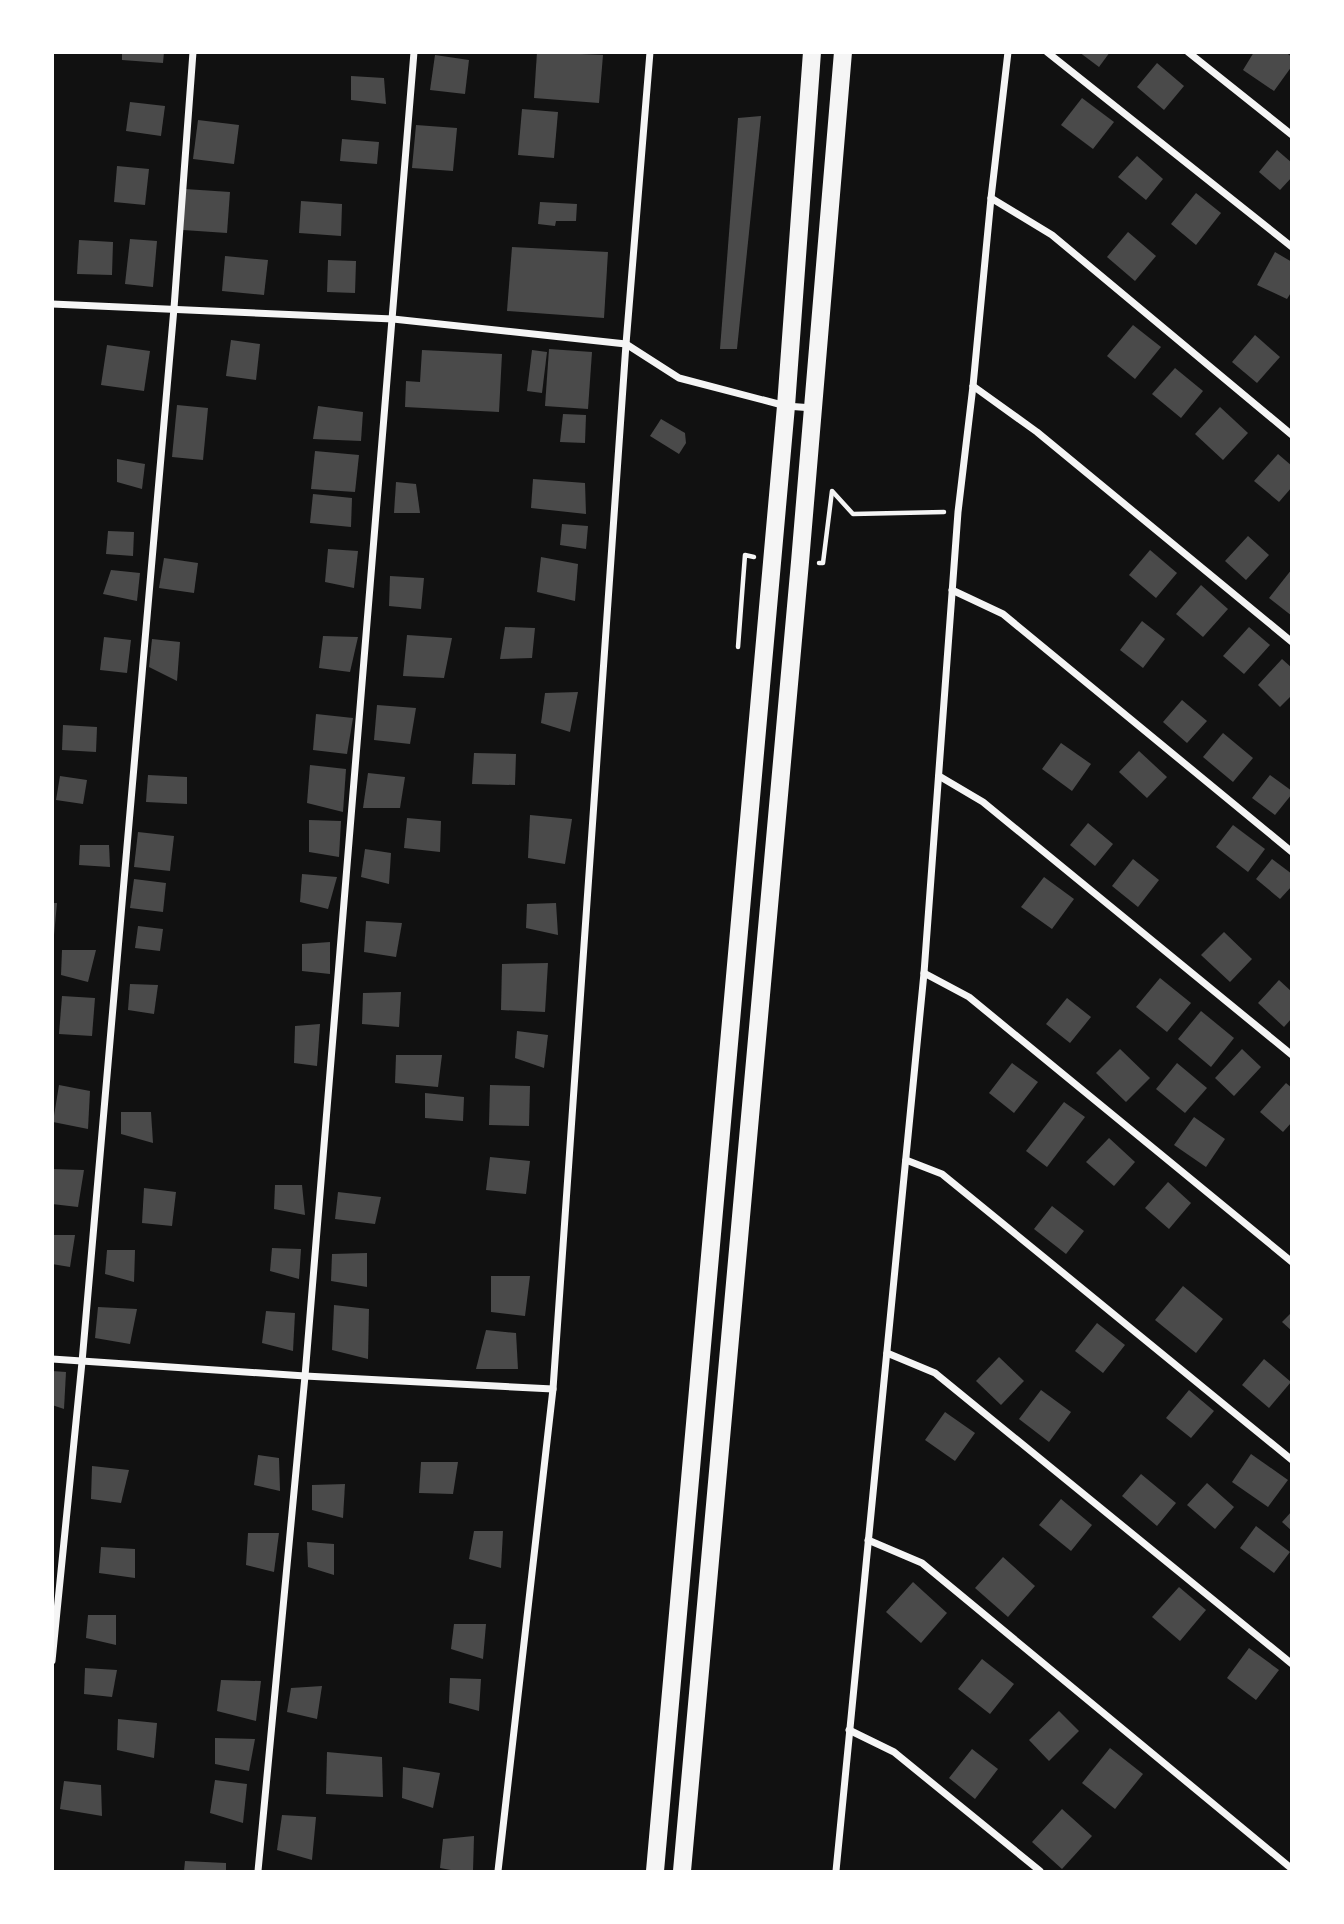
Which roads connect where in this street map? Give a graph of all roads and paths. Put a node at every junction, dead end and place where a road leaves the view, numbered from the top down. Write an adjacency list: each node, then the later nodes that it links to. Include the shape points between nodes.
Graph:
1 (193, 52): 13 (street)
2 (414, 52): 14 (street)
3 (650, 52): 15 (street)
4 (813, 52): 17 (highway)
5 (843, 52): 18 (highway)
6 (1008, 52): 10 (street)
7 (1047, 52): 11 (street)
8 (1188, 52): 9 (street)
9 (1292, 135)
10 (990, 198): 16 (street); 19 (street, via 1052,235)
11 (1292, 247)
12 (52, 303): 13 (street)
13 (174, 308): 14 (street); 34 (street)
14 (393, 319): 15 (street); 35 (street)
15 (626, 344): 17 (street, via 679,378); 36 (street)
16 (974, 386): 20 (street); 24 (street, via 1037,432)
17 (786, 406): 18 (street); 45 (highway)
18 (813, 408): 46 (highway)
19 (1292, 435)
20 (958, 512): 21 (path, via 853,514 832,491); 23 (street)
21 (827, 529)
22 (759, 557): 25 (path, via 745,555)
23 (953, 590): 26 (street); 27 (street, via 1003,614)
24 (1292, 642)
25 (738, 647)
26 (939, 776): 28 (street); 29 (street, via 983,802)
27 (1292, 852)
28 (925, 973): 30 (street); 31 (street, via 969,998)
29 (1292, 1055)
30 (905, 1160): 32 (street); 37 (street, via 942,1174)
31 (1292, 1262)
32 (887, 1353): 38 (street); 40 (street, via 935,1373)
33 (52, 1359): 34 (street)
34 (82, 1362): 35 (street); 39 (street)
35 (305, 1376): 36 (street); 43 (street)
36 (553, 1389): 44 (street)
37 (1292, 1460)
38 (868, 1540): 41 (street); 42 (street, via 922,1563)
39 (52, 1661)
40 (1292, 1664)
41 (849, 1730): 47 (street); 48 (street, via 894,1752)
42 (1292, 1869)
43 (258, 1871)
44 (498, 1871)
45 (655, 1871)
46 (682, 1871)
47 (836, 1871)
48 (1041, 1871)

